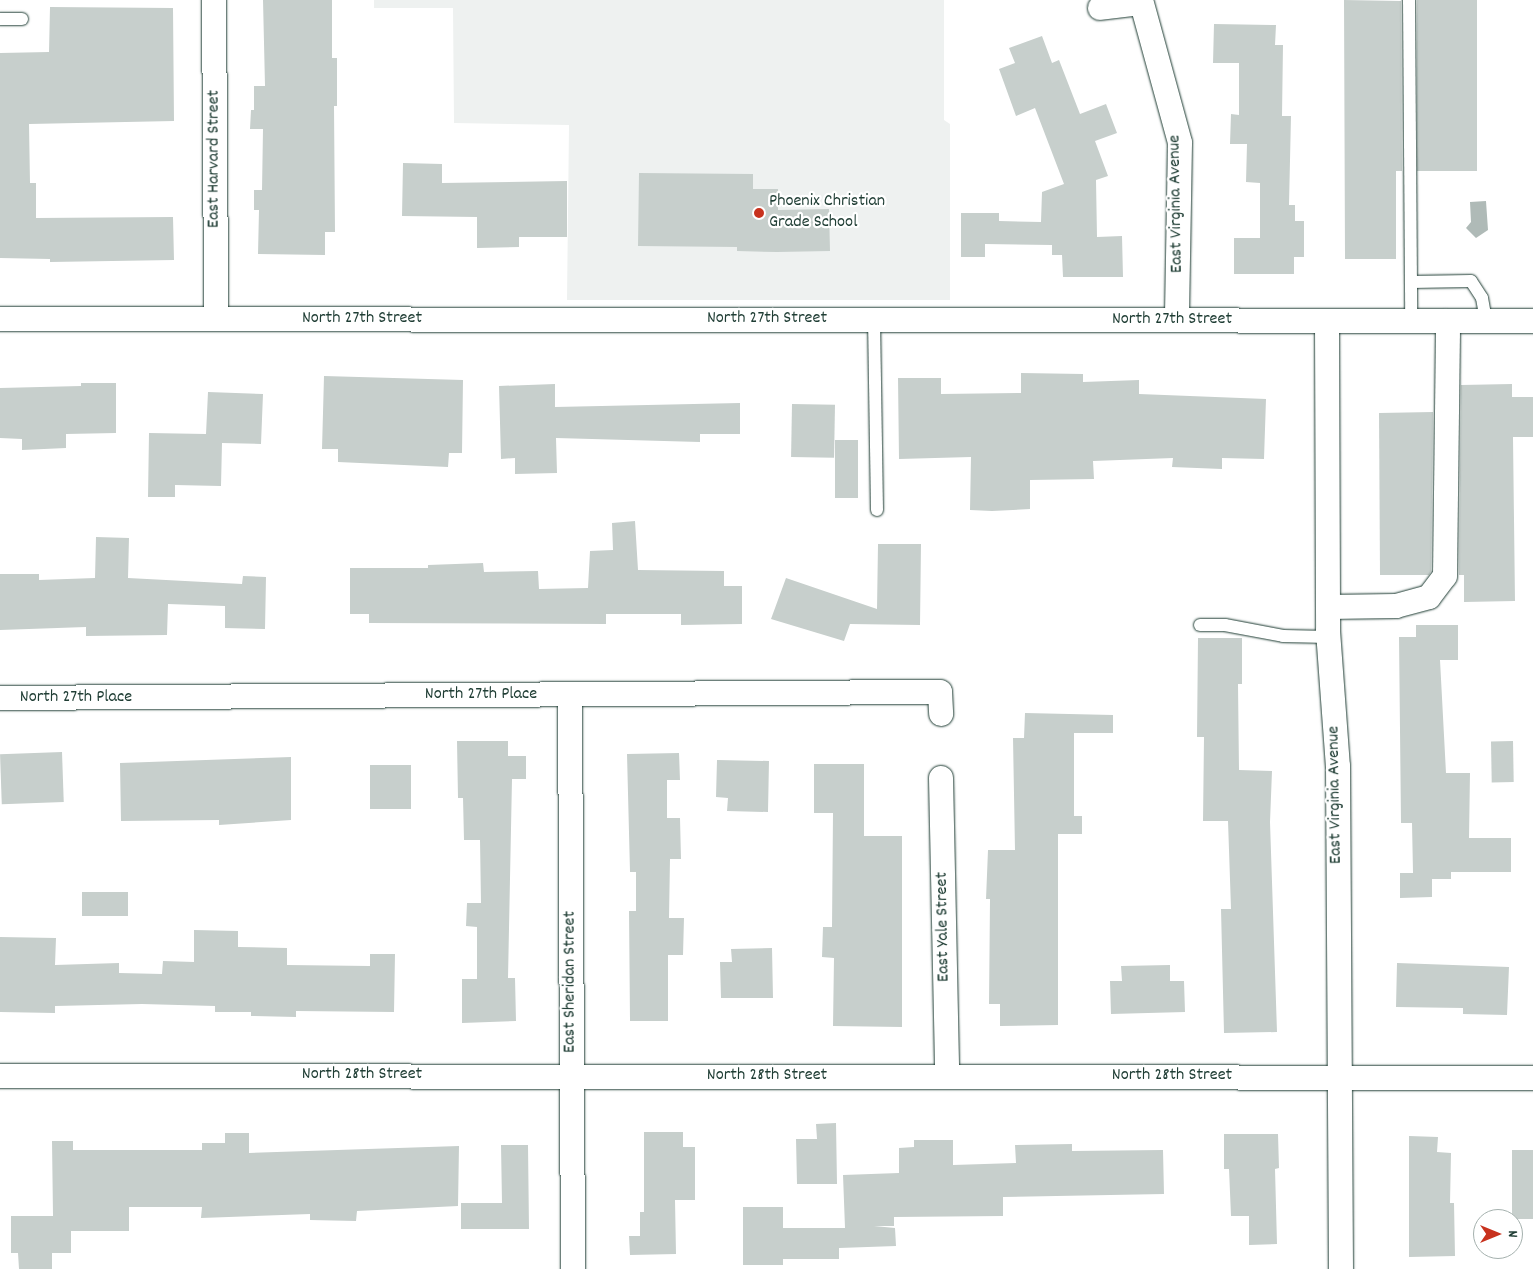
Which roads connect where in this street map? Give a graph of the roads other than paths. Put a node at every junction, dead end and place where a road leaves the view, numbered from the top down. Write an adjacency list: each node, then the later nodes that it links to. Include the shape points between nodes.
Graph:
1 (214, 0): 9 (street, East Harvard Street)
2 (1409, 0): 7 (lane)
3 (1142, 1): 4 (street, East Virginia Avenue); 11 (street, East Virginia Avenue, via 1180,142)
4 (1100, 8)
5 (0, 19): 6 (lane)
6 (22, 19)
7 (1411, 282): 13 (lane); 15 (lane, via 1471,281 1482,298)
8 (0, 319): 9 (street, North 27th Street)
9 (216, 319): 10 (street, North 27th Street)
10 (874, 319): 11 (street, North 27th Street); 17 (lane)
11 (1178, 320): 12 (street, North 27th Street)
12 (1327, 321): 13 (street, North 27th Street); 18 (street, East Virginia Avenue)
13 (1411, 321): 14 (street, North 27th Street)
14 (1448, 321): 15 (street, North 27th Street); 18 (street, via 1445,576 1429,596 1396,606)
15 (1486, 321): 16 (street, North 27th Street)
16 (1533, 321)
17 (877, 510)
18 (1328, 607): 20 (street, East Virginia Avenue)
19 (1200, 625): 20 (lane, via 1225,625 1282,636)
20 (1329, 636): 28 (street, East Virginia Avenue, via 1338,766)
21 (570, 695): 22 (street, North 27th Place); 23 (street, North 27th Place, via 940,692); 25 (street, East Sheridan Street)
22 (0, 698)
23 (941, 714)
24 (941, 778): 27 (street, East Yale Street)
25 (572, 1075): 26 (street, North 28th Street); 27 (street, North 28th Street); 30 (street, East Sheridan Street)
26 (0, 1076)
27 (947, 1076): 28 (street, North 28th Street)
28 (1341, 1077): 29 (street, North 28th Street); 31 (street, East Virginia Avenue)
29 (1533, 1078)
30 (573, 1269)
31 (1341, 1269)

